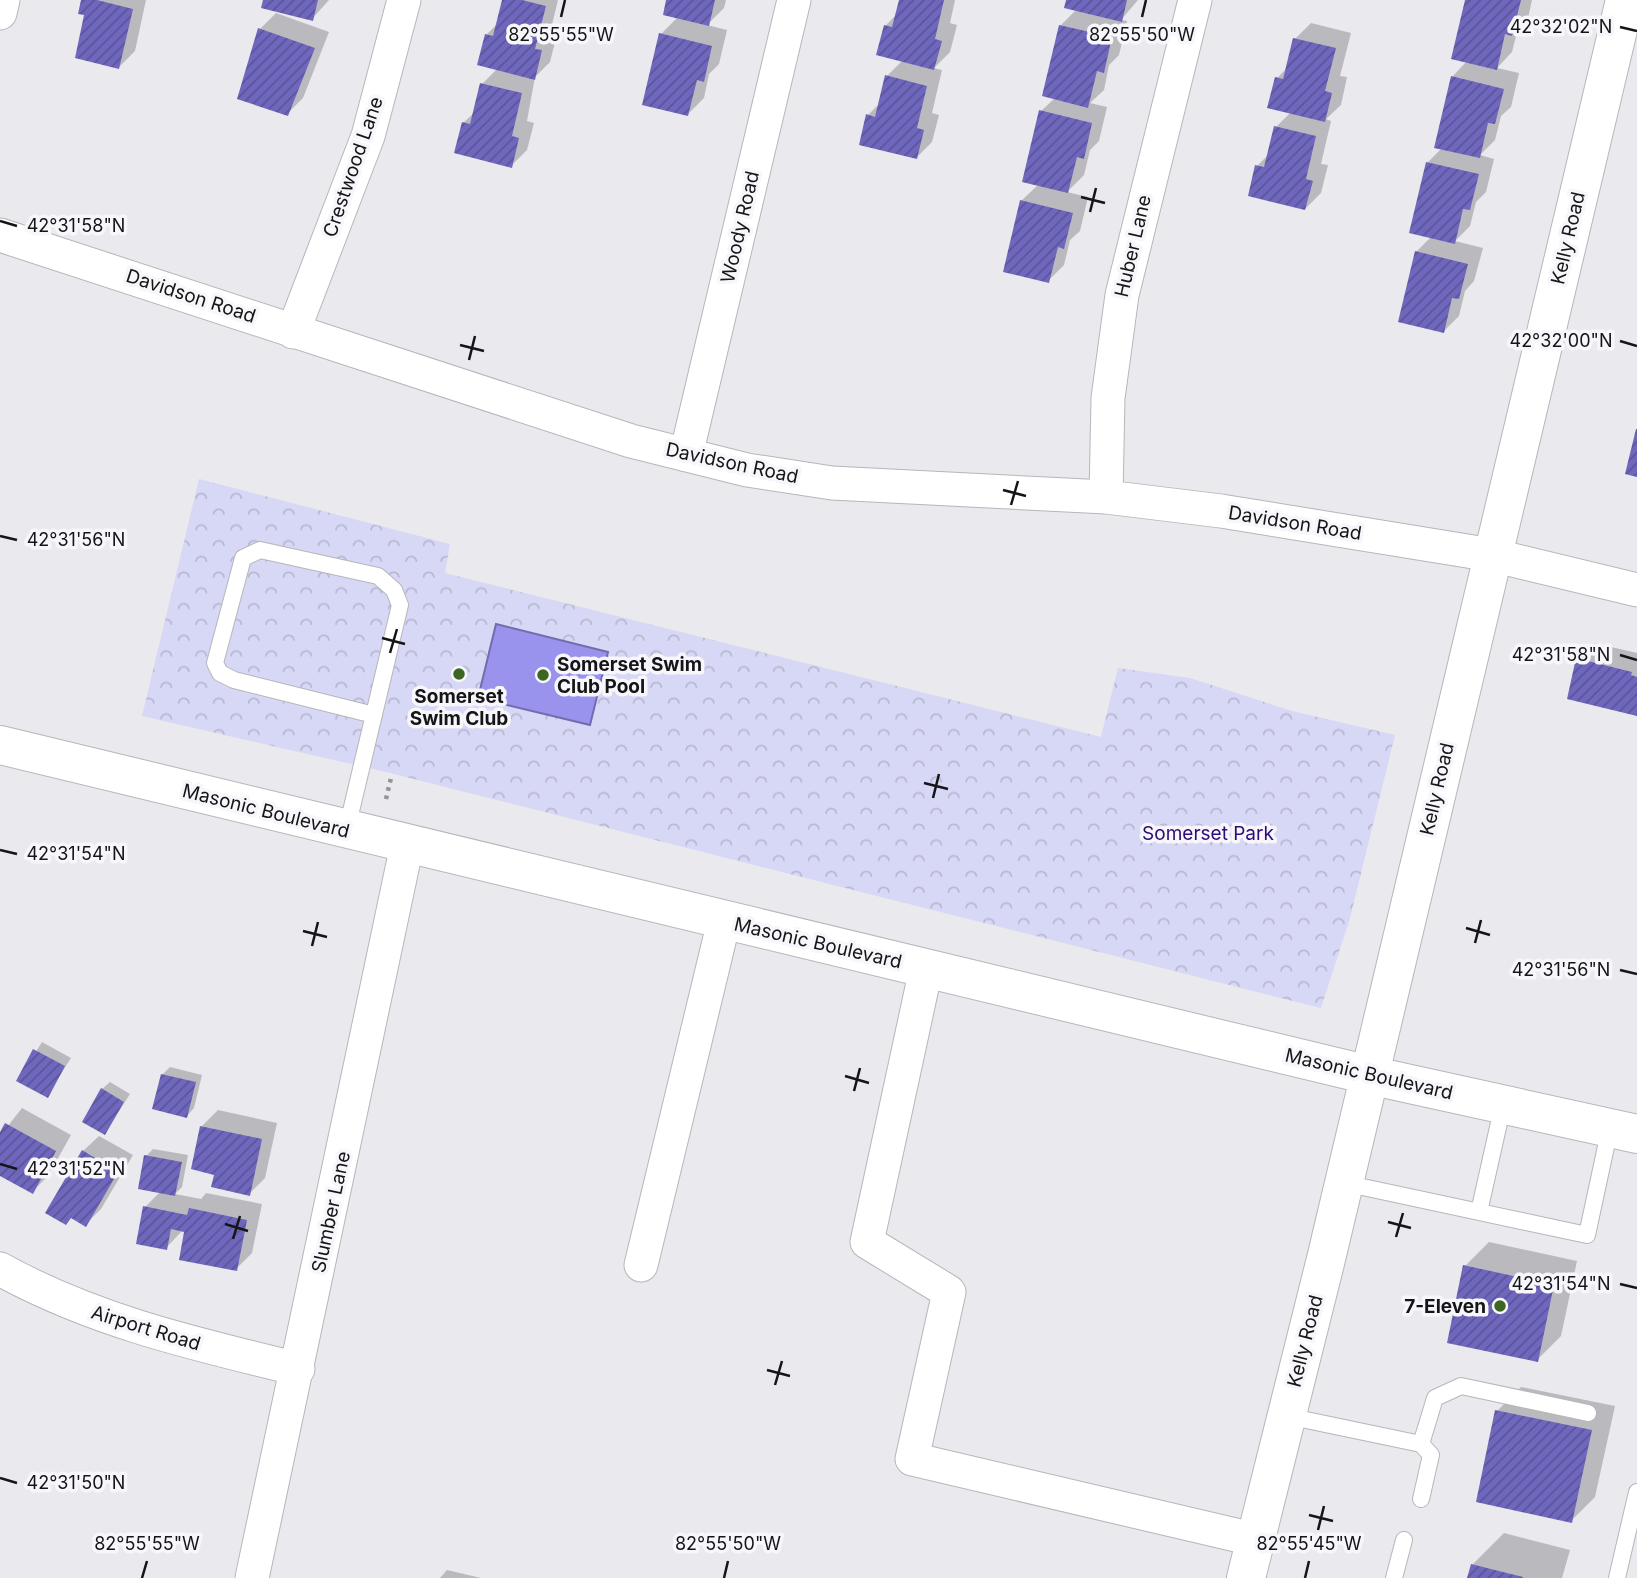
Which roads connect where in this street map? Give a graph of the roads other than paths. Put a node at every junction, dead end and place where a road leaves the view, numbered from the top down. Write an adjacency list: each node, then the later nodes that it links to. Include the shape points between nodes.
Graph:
1 (3, 0): 6 (street)
2 (404, 0): 8 (street, Crestwood Lane, via 368,136)
3 (794, 0): 9 (street, Woody Road)
4 (1195, 0): 10 (street, Huber Lane, via 1122,295 1110,376)
5 (1625, 0): 11 (street, Kelly Road)
6 (0, 13)
7 (0, 235): 8 (street, Davidson Road, via 232,308)
8 (293, 332): 9 (street, Davidson Road)
9 (686, 455): 10 (street, Davidson Road, via 832,483)
10 (1106, 497): 11 (street, Davidson Road)
11 (1492, 555): 12 (street, Davidson Road); 19 (street, Kelly Road)
12 (1637, 590)
13 (374, 715): 13 (lane, via 400,605 394,590 378,576 260,551 243,558 215,663 220,673); 15 (lane)
14 (0, 745): 15 (street, Masonic Boulevard)
15 (346, 830): 16 (street, Masonic Boulevard)
16 (407, 845): 17 (street, Masonic Boulevard); 26 (street, Slumber Lane)
17 (724, 921): 18 (street, Masonic Boulevard); 24 (street)
18 (926, 969): 19 (street, Masonic Boulevard); 32 (street, via 867,1242 949,1292 912,1459)
19 (1369, 1075): 20 (street, Masonic Boulevard); 22 (street, Kelly Road)
20 (1503, 1105): 21 (street, Masonic Boulevard); 23 (lane)
21 (1624, 1131): 23 (lane, via 1587,1235)
22 (1344, 1183): 23 (lane); 28 (street, Kelly Road)
23 (1479, 1212)
24 (640, 1265)
25 (0, 1269): 26 (street, Airport Road, via 77,1307 160,1336)
26 (298, 1369): 35 (street, Slumber Lane)
27 (1588, 1413): 29 (lane, via 1461,1386 1435,1398)
28 (1287, 1416): 29 (lane); 32 (street, Kelly Road)
29 (1421, 1444): 31 (lane, via 1431,1455)
30 (1637, 1492): 34 (lane)
31 (1421, 1499)
32 (1257, 1540): 36 (street, Kelly Road)
33 (1404, 1540): 37 (lane)
34 (1631, 1543): 38 (lane)
35 (252, 1578)
36 (1245, 1578)
37 (1394, 1578)
38 (1617, 1578)

